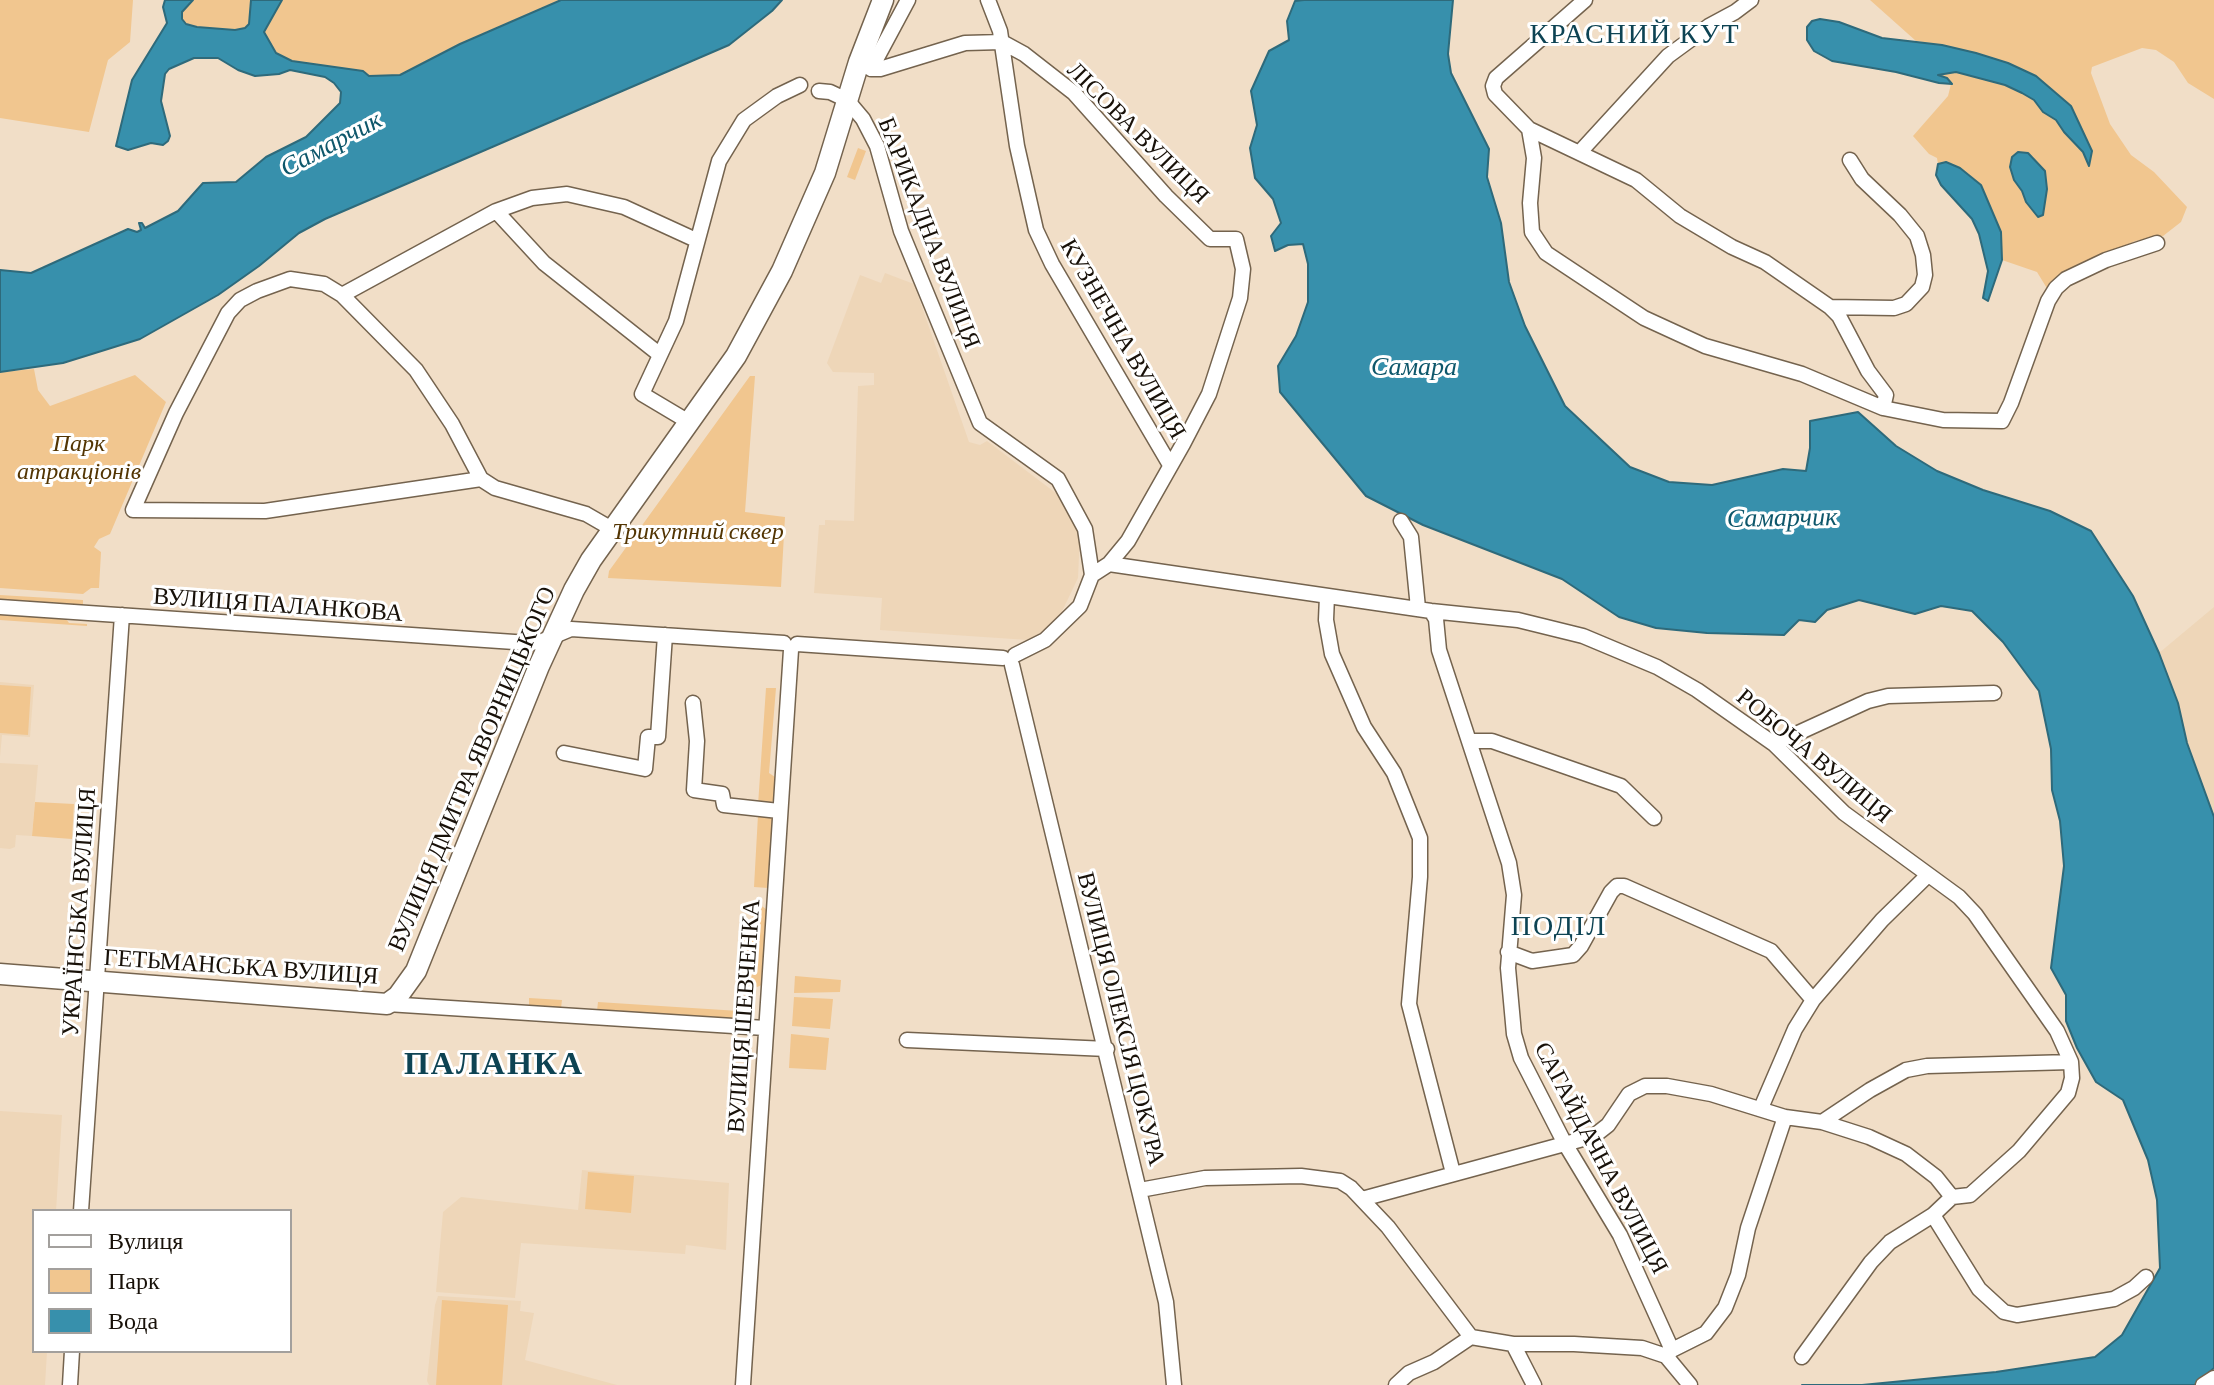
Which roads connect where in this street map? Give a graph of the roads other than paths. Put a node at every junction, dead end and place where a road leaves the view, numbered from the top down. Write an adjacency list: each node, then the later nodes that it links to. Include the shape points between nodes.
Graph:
1 (883, 0): 7 (highway, ВУЛИЦЯ ДМИТРА ЯВОРНИЦЬКОГО)
2 (908, 0): 7 (street)
3 (988, 0): 6 (street, КУЗНЕЧНА ВУЛИЦЯ)
4 (1585, 0): 11 (street, via 1496,78 1495,94)
5 (1751, 0): 12 (street, via 1668,56)
6 (1002, 42): 7 (street, via 965,43 880,69); 22 (street, КУЗНЕЧНА ВУЛИЦЯ, via 1036,230); 22 (street, ЛІСОВА ВУЛИЦЯ, via 1074,93 1210,239 1236,239 1243,269 1240,298 1209,394)
7 (865, 66): 10 (highway, ВУЛИЦЯ ДМИТРА ЯВОРНИЦЬКОГО)
8 (800, 85): 15 (street, via 744,120 719,161)
9 (819, 91): 10 (street)
10 (847, 100): 21 (highway, ВУЛИЦЯ ДМИТРА ЯВОРНИЦЬКОГО, via 825,173 782,271 736,356); 27 (street, БАРИКАДНА ВУЛИЦЯ, via 877,146 901,231 980,423 1058,479 1085,529)
11 (1529, 129): 12 (street); 20 (street, via 1534,158 1532,232 1546,253 1644,318 1678,334 1802,374)
12 (1580, 152): 18 (street, via 1636,180 1680,216 1765,262)
13 (1850, 160): 18 (street, via 1917,236 1925,275 1922,287 1906,304)
14 (496, 211): 15 (street, via 532,198 567,194 624,207); 17 (street); 19 (street, via 544,263)
15 (696, 240): 19 (street, via 676,321)
16 (2157, 243): 20 (street, via 2093,266 2056,288 2002,421 1943,420)
17 (342, 295): 23 (street, via 416,370); 23 (street, via 324,284 290,279 240,300 228,313 176,413 133,510 265,511)
18 (1830, 307): 20 (street, via 1886,395)
19 (659, 354): 21 (street, via 642,394)
20 (1883, 408)
21 (689, 422): 25 (highway, ВУЛИЦЯ ДМИТРА ЯВОРНИЦЬКОГО)
22 (1170, 465): 26 (street, via 1128,541)
23 (481, 479): 25 (street, via 495,488 586,514)
24 (1401, 521): 30 (street, САГАЙДАЧНА ВУЛИЦЯ, via 1411,537)
25 (612, 529): 33 (highway, ВУЛИЦЯ ДМИТРА ЯВОРНИЦЬКОГО)
26 (1109, 564): 27 (street); 28 (street, РОБОЧА ВУЛИЦЯ)
27 (1092, 575): 35 (street, via 1080,606 1045,640)
28 (1327, 596): 30 (street, РОБОЧА ВУЛИЦЯ); 57 (street, via 1332,654 1364,727 1394,773 1420,838 1409,1004)
29 (0, 607): 31 (street, ВУЛИЦЯ ПАЛАНКОВА)
30 (1425, 610): 38 (street, САГАЙДАЧНА ВУЛИЦЯ, via 1436,619 1439,650); 39 (street, РОБОЧА ВУЛИЦЯ, via 1518,620 1597,641 1697,690)
31 (122, 615): 33 (street, ВУЛИЦЯ ПАЛАНКОВА, via 529,643); 46 (street, УКРАЇНСЬКА ВУЛИЦЯ)
32 (665, 635): 33 (street, ВУЛИЦЯ ПАЛАНКОВА, via 571,629); 34 (street, ВУЛИЦЯ ПАЛАНКОВА); 40 (street, via 658,737 648,737 645,769)
33 (551, 638): 48 (highway, ВУЛИЦЯ ДМИТРА ЯВОРНИЦЬКОГО, via 416,971)
34 (791, 646): 35 (street, ВУЛИЦЯ ПАЛАНКОВА); 41 (street, ВУЛИЦЯ ШЕВЧЕНКА)
35 (1010, 659): 51 (street, ВУЛИЦЯ ОЛЕКСІЯ ЦОКУРА)
36 (1994, 693): 39 (street, via 1888,696)
37 (693, 703): 41 (street, via 694,790 722,794 724,805)
38 (1470, 741): 42 (street, via 1492,741 1621,786); 44 (street, САГАЙДАЧНА ВУЛИЦЯ, via 1509,863 1514,895)
39 (1774, 744): 43 (street, РОБОЧА ВУЛИЦЯ, via 1844,813)
40 (564, 753)
41 (779, 811): 49 (street, ВУЛИЦЯ ШЕВЧЕНКА)
42 (1654, 818)
43 (1928, 875): 47 (street); 52 (street, РОБОЧА ВУЛИЦЯ, via 1975,914 2057,1031)
44 (1508, 952): 47 (street, via 1532,961 1573,955 1611,892 1624,886 1771,951); 56 (street, САГАЙДАЧНА ВУЛИЦЯ, via 1514,1034 1521,1058)
45 (0, 974): 46 (highway, ГЕТЬМАНСЬКА ВУЛИЦЯ)
46 (96, 982): 48 (highway, ГЕТЬМАНСЬКА ВУЛИЦЯ); 61 (street, УКРАЇНСЬКА ВУЛИЦЯ)
47 (1813, 1000): 53 (street)
48 (387, 1004): 49 (street, ГЕТЬМАНСЬКА ВУЛИЦЯ)
49 (765, 1028): 71 (street, ВУЛИЦЯ ШЕВЧЕНКА)
50 (907, 1040): 51 (street)
51 (1107, 1049): 58 (street, ВУЛИЦЯ ОЛЕКСІЯ ЦОКУРА)
52 (2071, 1062): 55 (street, via 1906,1070); 59 (street, via 2068,1093 2019,1151 1970,1195)
53 (1761, 1108): 54 (street); 56 (street, via 1711,1094 1645,1086 1629,1094 1594,1136)
54 (1785, 1117): 55 (street); 67 (street, via 1725,1308 1706,1333)
55 (1822, 1122): 59 (street, via 1906,1154)
56 (1564, 1142): 57 (street); 67 (street, САГАЙДАЧНА ВУЛИЦЯ, via 1620,1235)
57 (1453, 1173): 60 (street)
58 (1140, 1190): 60 (street, via 1205,1178 1301,1176 1340,1181); 72 (street, ВУЛИЦЯ ОЛЕКСІЯ ЦОКУРА, via 1166,1302)
59 (1952, 1197): 62 (street)
60 (1362, 1199): 64 (street)
61 (81, 1209)
62 (1933, 1215): 63 (street, via 1979,1289 2004,1312 2017,1315 2114,1299); 68 (street, via 1890,1242 1871,1262)
63 (2146, 1277)
64 (1471, 1337): 65 (street); 73 (street)
65 (1513, 1344): 67 (street); 74 (street)
66 (72, 1353): 70 (street)
67 (1669, 1353): 75 (street, САГАЙДАЧНА ВУЛИЦЯ)
68 (1802, 1357)
69 (2214, 1378): 76 (street)
70 (70, 1385)
71 (743, 1385)
72 (1174, 1385)
73 (1396, 1385)
74 (1534, 1385)
75 (1690, 1385)
76 (2203, 1385)

